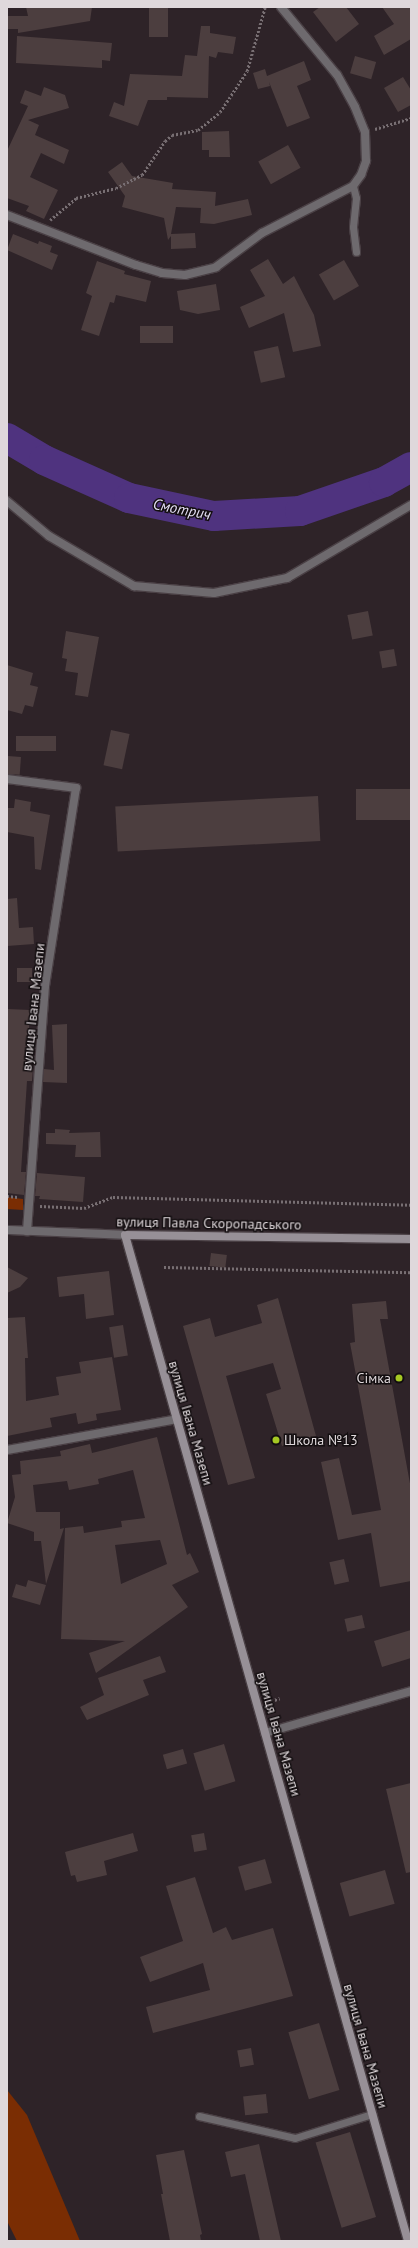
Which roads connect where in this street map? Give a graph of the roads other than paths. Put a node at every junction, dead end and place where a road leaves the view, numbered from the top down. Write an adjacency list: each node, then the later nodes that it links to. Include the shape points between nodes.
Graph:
1 (281, 7): 2 (street, via 337,75 355,107 365,132 366,161 361,175)
2 (353, 186): 3 (street, via 262,234 216,267 185,275 162,273 136,265); 4 (lane, via 356,198 353,227)
3 (7, 215)
4 (356, 252)
5 (7, 501): 6 (street, via 49,536 134,586 214,593 287,578)
6 (411, 505)
7 (7, 779): 9 (street, вулиця Івана Мазепи, via 76,788 46,986)
8 (7, 1230): 9 (street, вулиця Павла Скоропадського)
9 (27, 1231): 10 (street, вулиця Павла Скоропадського)
10 (125, 1235): 11 (street, вулиця Павла Скоропадського); 12 (street, вулиця Івана Мазепи)
11 (411, 1239)
12 (177, 1419): 13 (street); 15 (street, вулиця Івана Мазепи)
13 (7, 1450)
14 (411, 1691): 15 (street)
15 (265, 1733): 16 (street, вулиця Івана Мазепи)
16 (372, 2114): 17 (lane, via 295,2138); 18 (street, вулиця Івана Мазепи)
17 (199, 2116)
18 (408, 2241)

